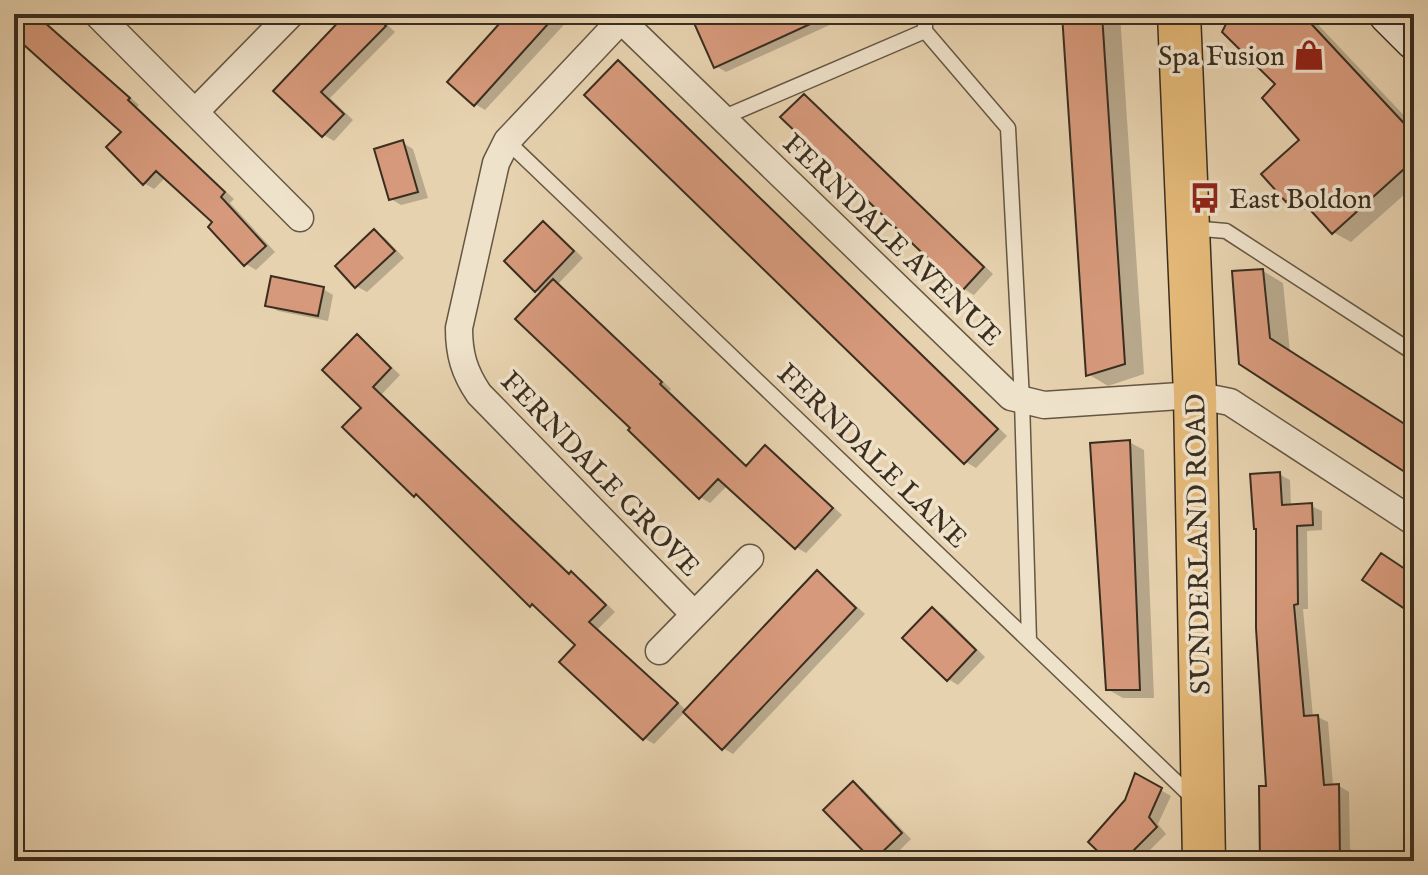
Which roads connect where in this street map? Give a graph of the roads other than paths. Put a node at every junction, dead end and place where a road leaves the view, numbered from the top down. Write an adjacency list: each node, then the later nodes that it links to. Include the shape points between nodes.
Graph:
1 (97, 14): 9 (street)
2 (291, 14): 9 (street)
3 (925, 14): 7 (lane)
4 (1179, 14): 13 (main road, SUNDERLAND ROAD)
5 (1388, 14): 8 (main road)
6 (625, 17): 10 (street, FERNDALE AVENUE); 11 (street)
7 (925, 31): 10 (lane, FERNDALE AVENUE); 16 (lane, FERNDALE AVENUE, via 1008,128)
8 (1414, 40)
9 (195, 112): 12 (street)
10 (722, 118): 16 (street, FERNDALE AVENUE, via 998,387)
11 (507, 141): 19 (street, FERNDALE GROVE, via 496,163 459,328 466,374 479,394); 20 (lane, FERNDALE LANE)
12 (300, 218)
13 (1189, 227): 14 (lane, via 1226,231); 15 (main road, SUNDERLAND ROAD)
14 (1414, 353)
15 (1195, 395): 16 (street, FERNDALE AVENUE, via 1044,405); 17 (street, FERNDALE AVENUE, via 1230,402); 22 (main road, SUNDERLAND ROAD)
16 (1022, 400): 20 (lane, FERNDALE AVENUE)
17 (1414, 522)
18 (750, 558): 19 (street)
19 (694, 614): 21 (street)
20 (1029, 641): 22 (lane, FERNDALE LANE)
21 (659, 651)
22 (1202, 807): 23 (main road, SUNDERLAND ROAD)
23 (1204, 861)

